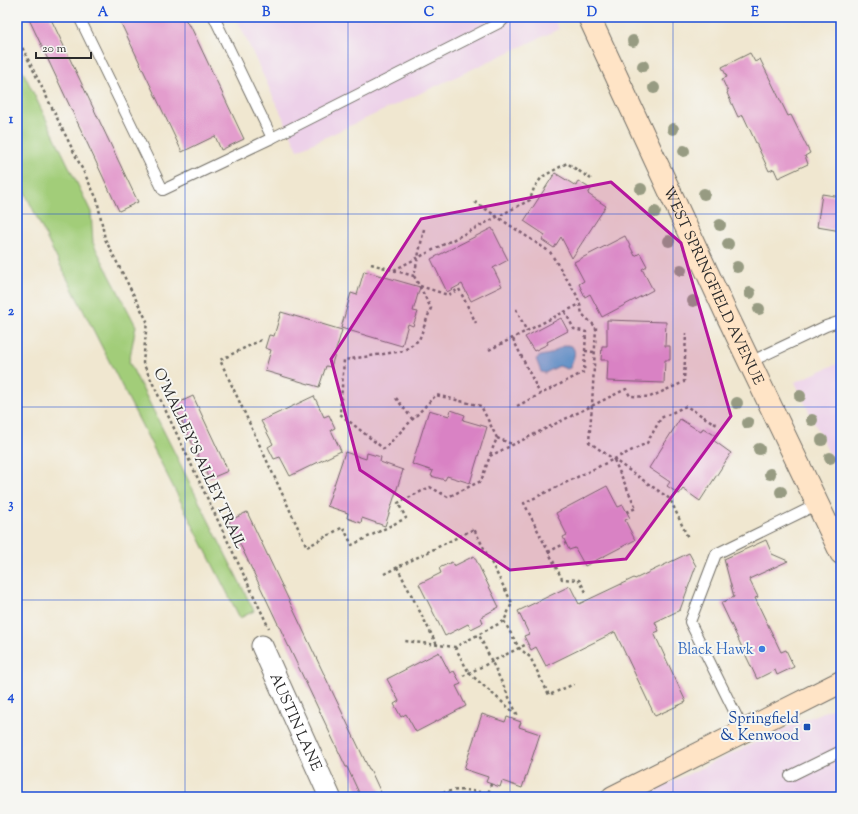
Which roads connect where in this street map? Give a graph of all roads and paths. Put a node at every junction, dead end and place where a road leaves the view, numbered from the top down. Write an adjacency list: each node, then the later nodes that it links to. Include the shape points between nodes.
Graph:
1 (79, 17): 6 (lane, via 163,190)
2 (214, 17): 6 (lane)
3 (506, 17): 6 (lane, via 501,22)
4 (589, 17): 28 (main road, WEST SPRINGFIELD AVENUE)
5 (17, 37): 50 (path, O'MALLEY'S ALLEY TRAIL, via 97,199 105,239 147,321 143,363)
6 (272, 138)
7 (591, 179): 9 (path, via 567,163 542,177 534,188 530,200)
8 (475, 202): 9 (path)
9 (497, 217): 11 (path); 16 (path, via 550,252)
10 (424, 229): 11 (path)
11 (418, 258): 13 (path); 14 (path)
12 (371, 264): 13 (path)
13 (394, 270): 14 (path)
14 (414, 276): 15 (path)
15 (420, 286): 20 (path, via 448,295 459,289); 33 (path, via 431,308 419,340 403,351 344,360 340,414 384,449)
16 (580, 304): 18 (path); 27 (path, via 582,314 596,327)
17 (516, 309): 21 (path)
18 (565, 312): 21 (path); 26 (path, via 574,329 586,332)
19 (841, 321): 28 (lane)
20 (476, 323)
21 (527, 332): 23 (path)
22 (686, 333): 31 (path, via 684,382 650,397 630,396 626,389)
23 (513, 339): 25 (path); 29 (path)
24 (261, 340): 37 (path, via 220,360 307,547 343,527 352,545 399,522 406,518 398,503 430,487 448,497 481,480)
25 (489, 350)
26 (585, 351): 27 (path); 29 (path, via 584,372)
27 (594, 352): 31 (path)
28 (750, 362): 39 (main road, WEST SPRINGFIELD AVENUE)
29 (540, 394): 32 (path)
30 (396, 398): 33 (path)
31 (592, 405): 36 (path); 38 (path, via 589,442)
32 (517, 406)
33 (413, 420): 35 (path, via 436,395 481,406)
34 (717, 425): 38 (path, via 686,406 661,418 647,443)
35 (497, 438): 36 (path); 37 (path)
36 (512, 444): 37 (path)
37 (490, 456)
38 (614, 459): 40 (path, via 636,508); 41 (path, via 670,499); 43 (path, via 524,503)
39 (818, 504): 44 (main road, WEST SPRINGFIELD AVENUE); 61 (lane, via 716,554 690,622)
40 (627, 512)
41 (688, 538)
42 (566, 543): 43 (path)
43 (548, 552): 47 (path, via 562,579 579,580)
44 (841, 553)
45 (397, 567): 46 (path); 48 (path, via 474,529 512,604); 52 (path)
46 (384, 574)
47 (586, 592)
48 (504, 621): 49 (path); 55 (path)
49 (478, 635): 54 (path); 56 (path)
50 (267, 640): 65 (street, AUSTIN LANE)
51 (405, 641): 52 (path)
52 (437, 645): 54 (path)
53 (525, 645): 55 (path)
54 (455, 647): 57 (path)
55 (519, 648): 56 (path); 60 (path, via 530,657 549,695)
56 (492, 662): 57 (path); 57 (path, via 518,716)
57 (469, 673): 58 (path)
58 (463, 676)
59 (841, 682): 61 (main road)
60 (574, 684)
61 (744, 731): 67 (main road)
62 (841, 751): 63 (lane)
63 (790, 776)
64 (491, 784): 66 (path, via 488,794 455,790)
65 (330, 797)
66 (431, 797)
67 (613, 797)

